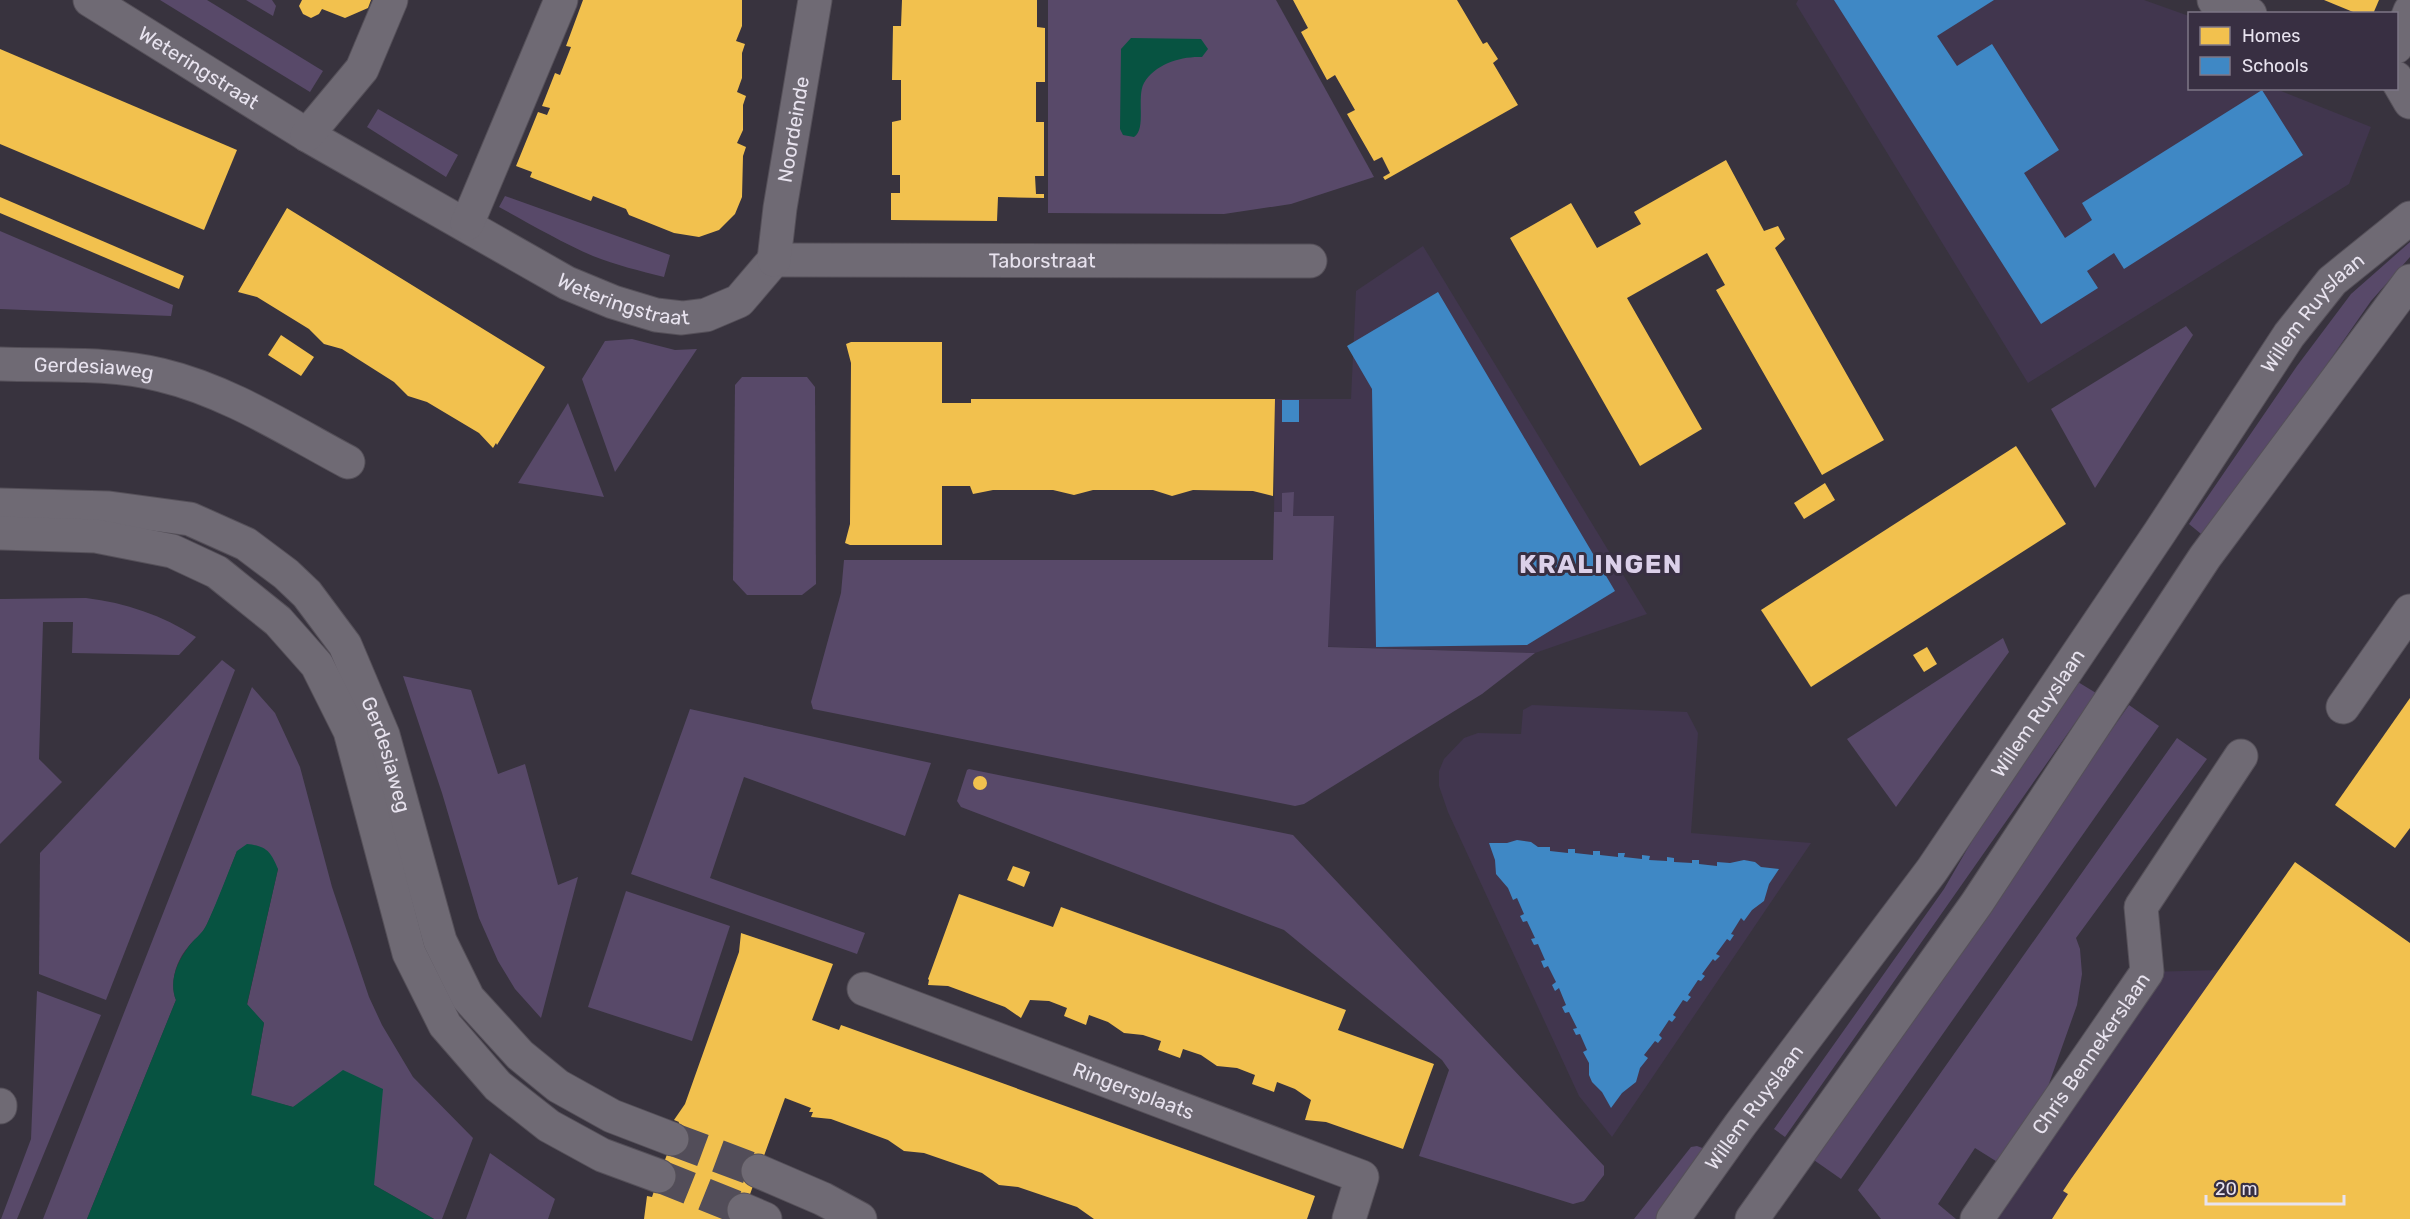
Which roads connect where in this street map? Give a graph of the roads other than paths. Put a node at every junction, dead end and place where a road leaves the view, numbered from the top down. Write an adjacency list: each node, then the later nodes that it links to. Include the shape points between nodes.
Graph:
1 (90, 0): 11 (street, Weteringstraat)
2 (392, 0): 11 (street, via 362,69)
3 (561, 0): 13 (street)
4 (815, 0): 14 (street, Noordeinde)
5 (2214, 0): 7 (street)
6 (2410, 11): 8 (street)
7 (2245, 12)
8 (2398, 44)
9 (2398, 80): 10 (street)
10 (2410, 102)
11 (306, 135): 13 (street, Weteringstraat)
12 (2410, 218): 28 (street, Willem Ruyslaan, via 2332,282 2289,335 1932,870 1740,1125)
13 (467, 224): 14 (street, Weteringstraat, via 567,283 656,315 706,315 739,301)
14 (774, 260): 15 (street, Taborstraat)
15 (1310, 261)
16 (2410, 281): 31 (street, via 2205,557 1977,903)
17 (0, 364): 18 (street, Gerdesiaweg, via 114,367 162,375 229,399)
18 (348, 462)
19 (0, 505): 25 (street, Gerdesiaweg, via 109,508 190,519 246,544 308,594 345,645 383,735 440,941 468,998 520,1055 558,1086 612,1116)
20 (0, 533): 27 (street, Gerdesiaweg, via 96,536 172,551 217,572 278,621 316,665 350,731 410,953 445,1025 498,1086 549,1126 602,1155)
21 (2410, 611): 22 (street)
22 (2343, 707)
23 (2241, 756): 32 (street, Chris Bennekerslaan, via 2141,907 2147,972)
24 (864, 989): 30 (street, Ringersplaats, via 1362,1177)
25 (672, 1140)
26 (758, 1171): 29 (street)
27 (659, 1176)
28 (1679, 1217)
29 (860, 1219)
30 (1349, 1219)
31 (1752, 1219)
32 (1977, 1219)

